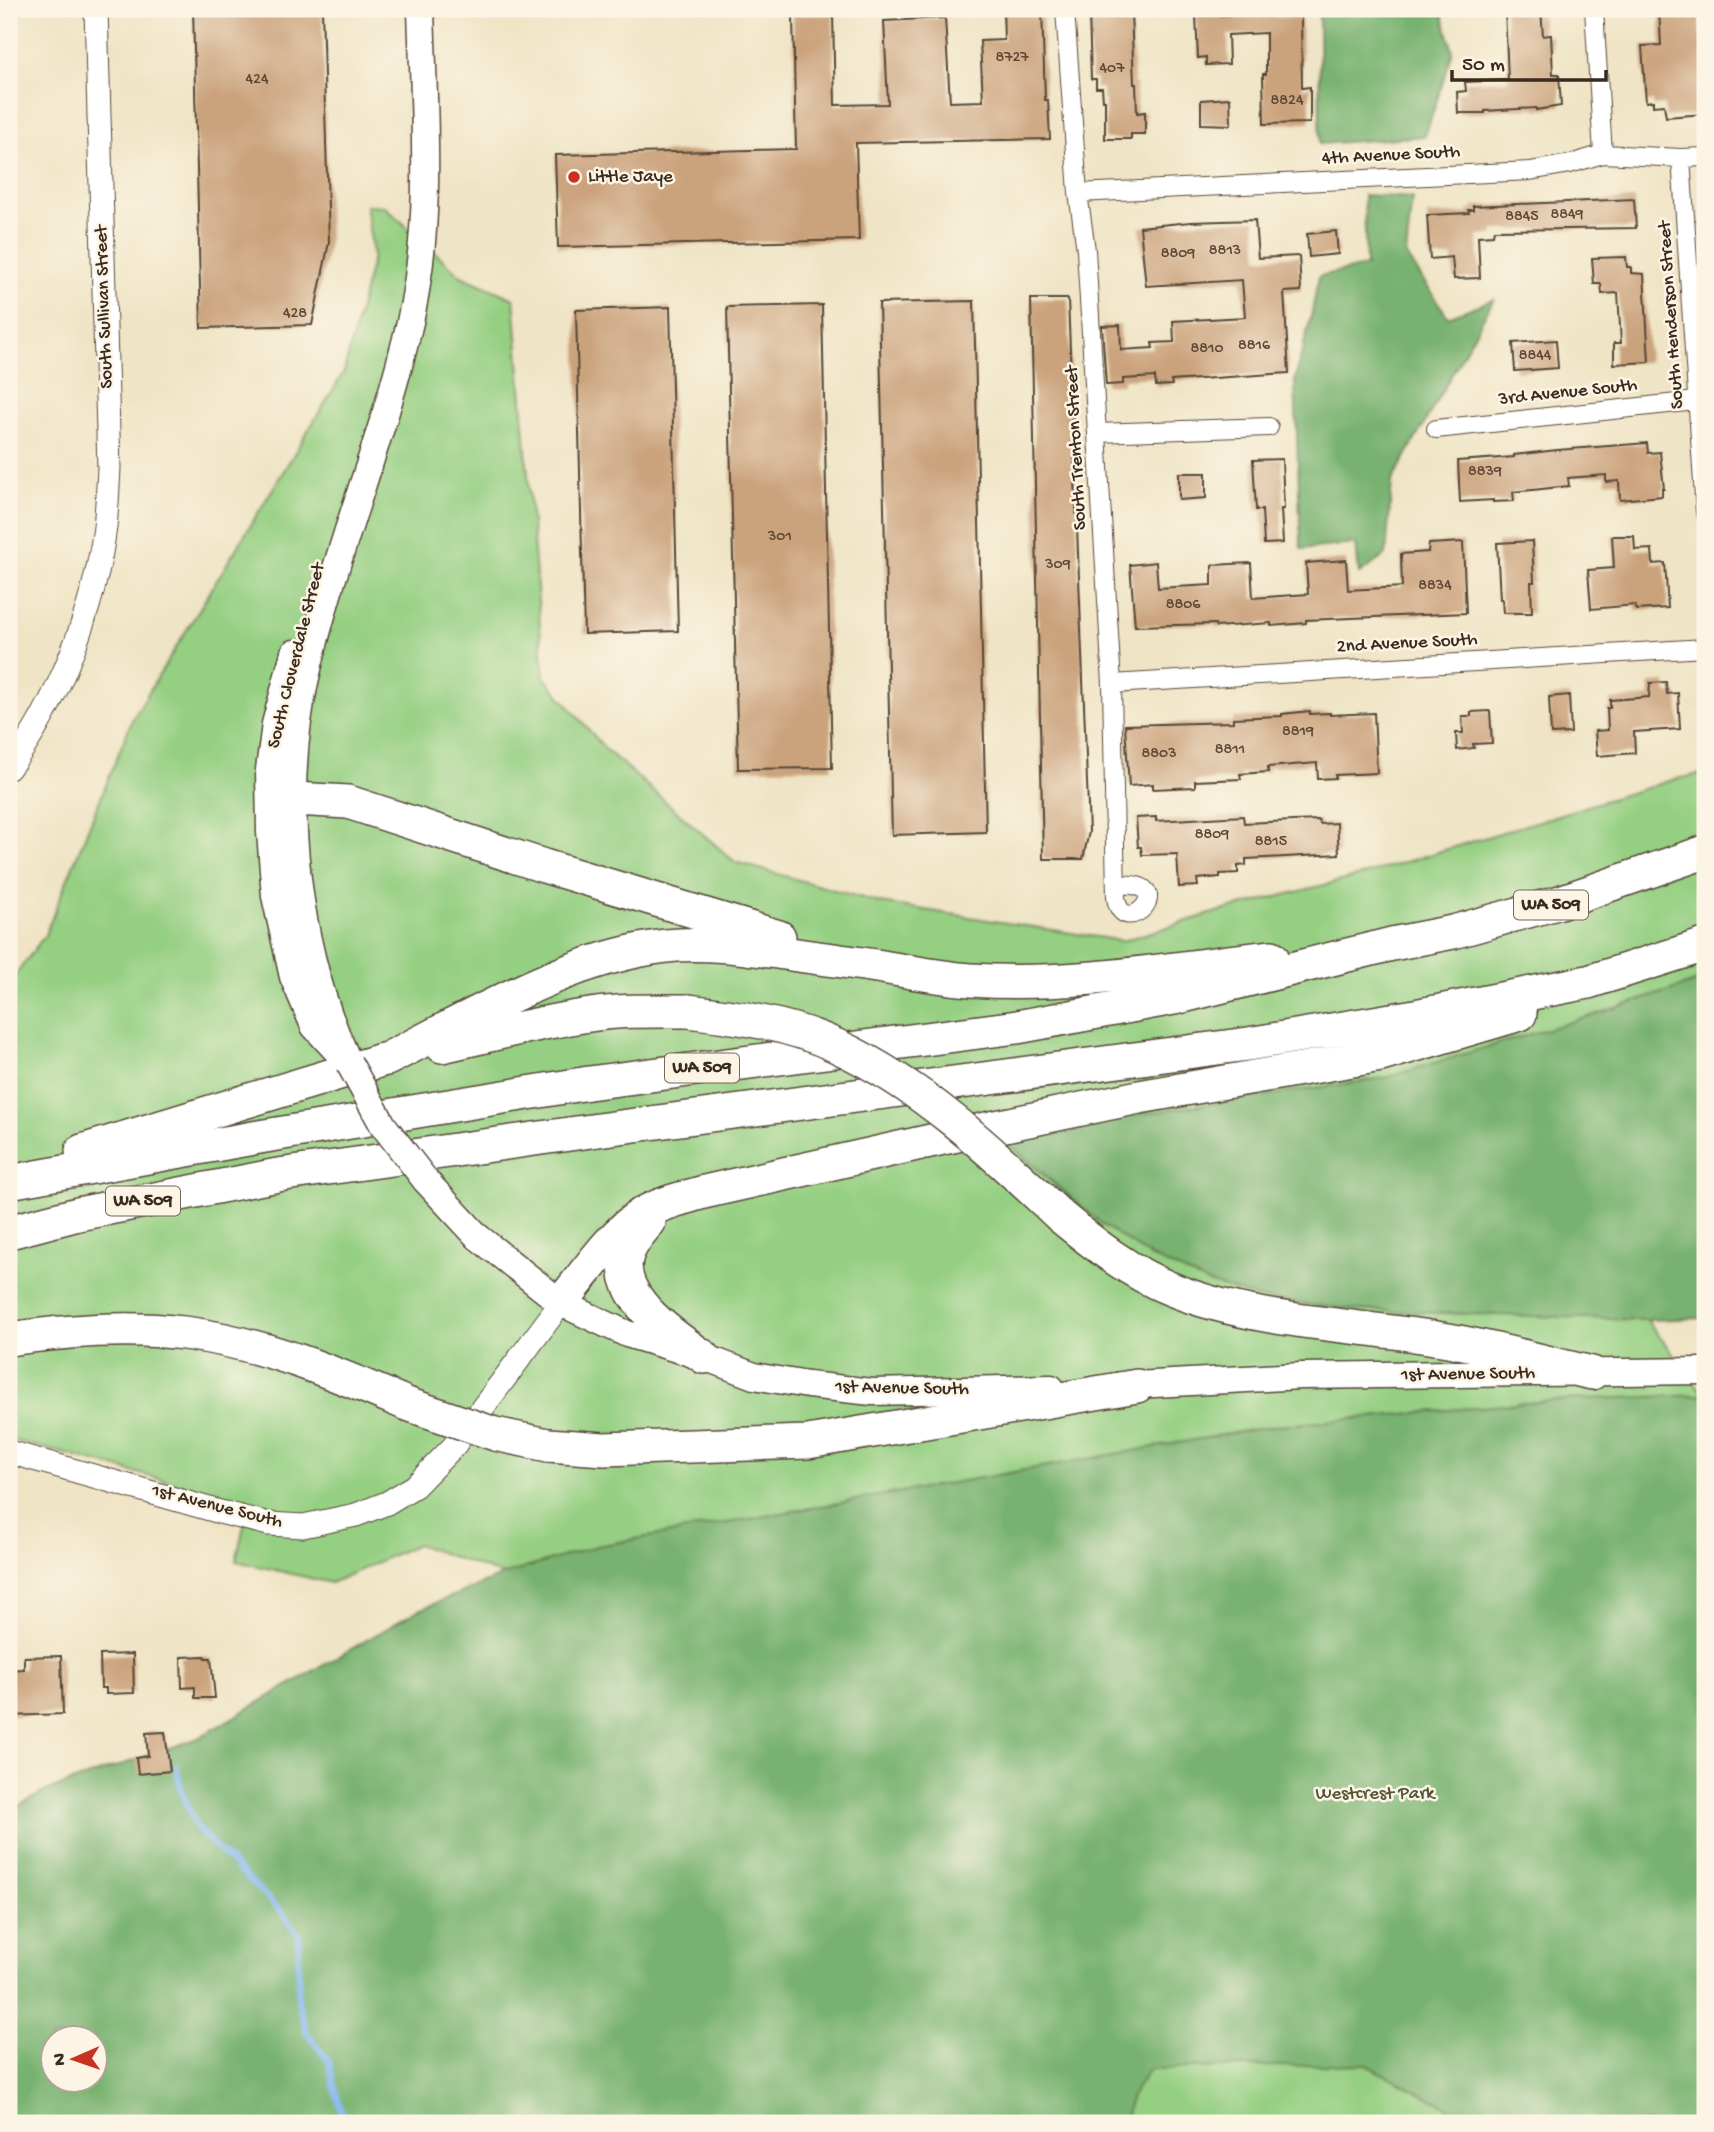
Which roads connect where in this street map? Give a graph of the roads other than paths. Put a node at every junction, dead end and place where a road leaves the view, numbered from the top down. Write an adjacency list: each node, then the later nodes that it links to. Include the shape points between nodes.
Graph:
1 (96, 9): 17 (street, South Sullivan Street, via 109,468 105,527 97,572 70,659 40,720)
2 (421, 9): 13 (main road, South Cloverdale Street, via 426,166 418,275 390,399)
3 (1065, 9): 8 (street, South Trenton Street)
4 (1594, 9): 5 (street)
5 (1602, 154): 7 (street, 4th Avenue South); 8 (street, 4th Avenue South, via 1530,171)
6 (1705, 157): 7 (street, 4th Avenue South)
7 (1681, 158): 9 (street, South Henderson Street)
8 (1077, 193): 12 (street, South Trenton Street, via 1086,250)
9 (1702, 400): 11 (street, 3rd Avenue South); 14 (street, South Henderson Street)
10 (1269, 427): 12 (street)
11 (1436, 429)
12 (1097, 433): 16 (street, South Trenton Street)
13 (372, 451): 18 (main road, South Cloverdale Street, via 305,682 296,732); 26 (main road, South Cloverdale Street, via 344,490 310,592 275,724 269,770 275,896 293,977 314,1026)
14 (1705, 512)
15 (1705, 648): 16 (street, 2nd Avenue South)
16 (1112, 684): 20 (street, South Trenton Street)
17 (9, 768)
18 (294, 799): 23 (highway, via 348,802); 26 (main road, South Cloverdale Street, via 302,915 333,1030)
19 (1705, 852): 21 (highway, WA 509, via 1557,903)
20 (1116, 885)
21 (1392, 944): 23 (highway, via 1057,981 972,981); 28 (highway, WA 509, via 1179,998 1017,1027 589,1083)
22 (1705, 945): 24 (highway, WA 509)
23 (878, 967): 25 (highway, via 708,944 636,951 523,991)
24 (1588, 982): 29 (highway, via 1542,1006 1381,1055 1139,1097); 30 (highway, WA 509, via 1248,1044 278,1175)
25 (387, 1059): 27 (highway); 35 (highway, bridge, via 545,1023 629,1011 737,1016 785,1028 835,1045 894,1076 944,1111 1093,1243 1170,1289 1221,1306 1444,1339)
26 (349, 1063): 31 (main road, South Cloverdale Street, bridge, via 383,1125 426,1181 478,1237)
27 (9, 1172)
28 (9, 1182)
29 (665, 1204): 31 (highway, via 626,1227); 33 (highway, via 631,1247 626,1259 628,1281 645,1309)
30 (9, 1232)
31 (561, 1303): 33 (main road, 1st Avenue South, via 626,1334); 37 (street, 1st Avenue South, via 454,1446 415,1486 356,1515 303,1526 269,1524)
32 (9, 1339): 36 (highway, bridge, via 83,1331 185,1333 281,1354 495,1434 604,1449 808,1442)
33 (704, 1357): 36 (main road, 1st Avenue South, via 754,1376 872,1392)
34 (1705, 1371): 35 (main road, 1st Avenue South)
35 (1592, 1373): 36 (main road, 1st Avenue South, via 1301,1377)
36 (1138, 1386)
37 (9, 1452)

